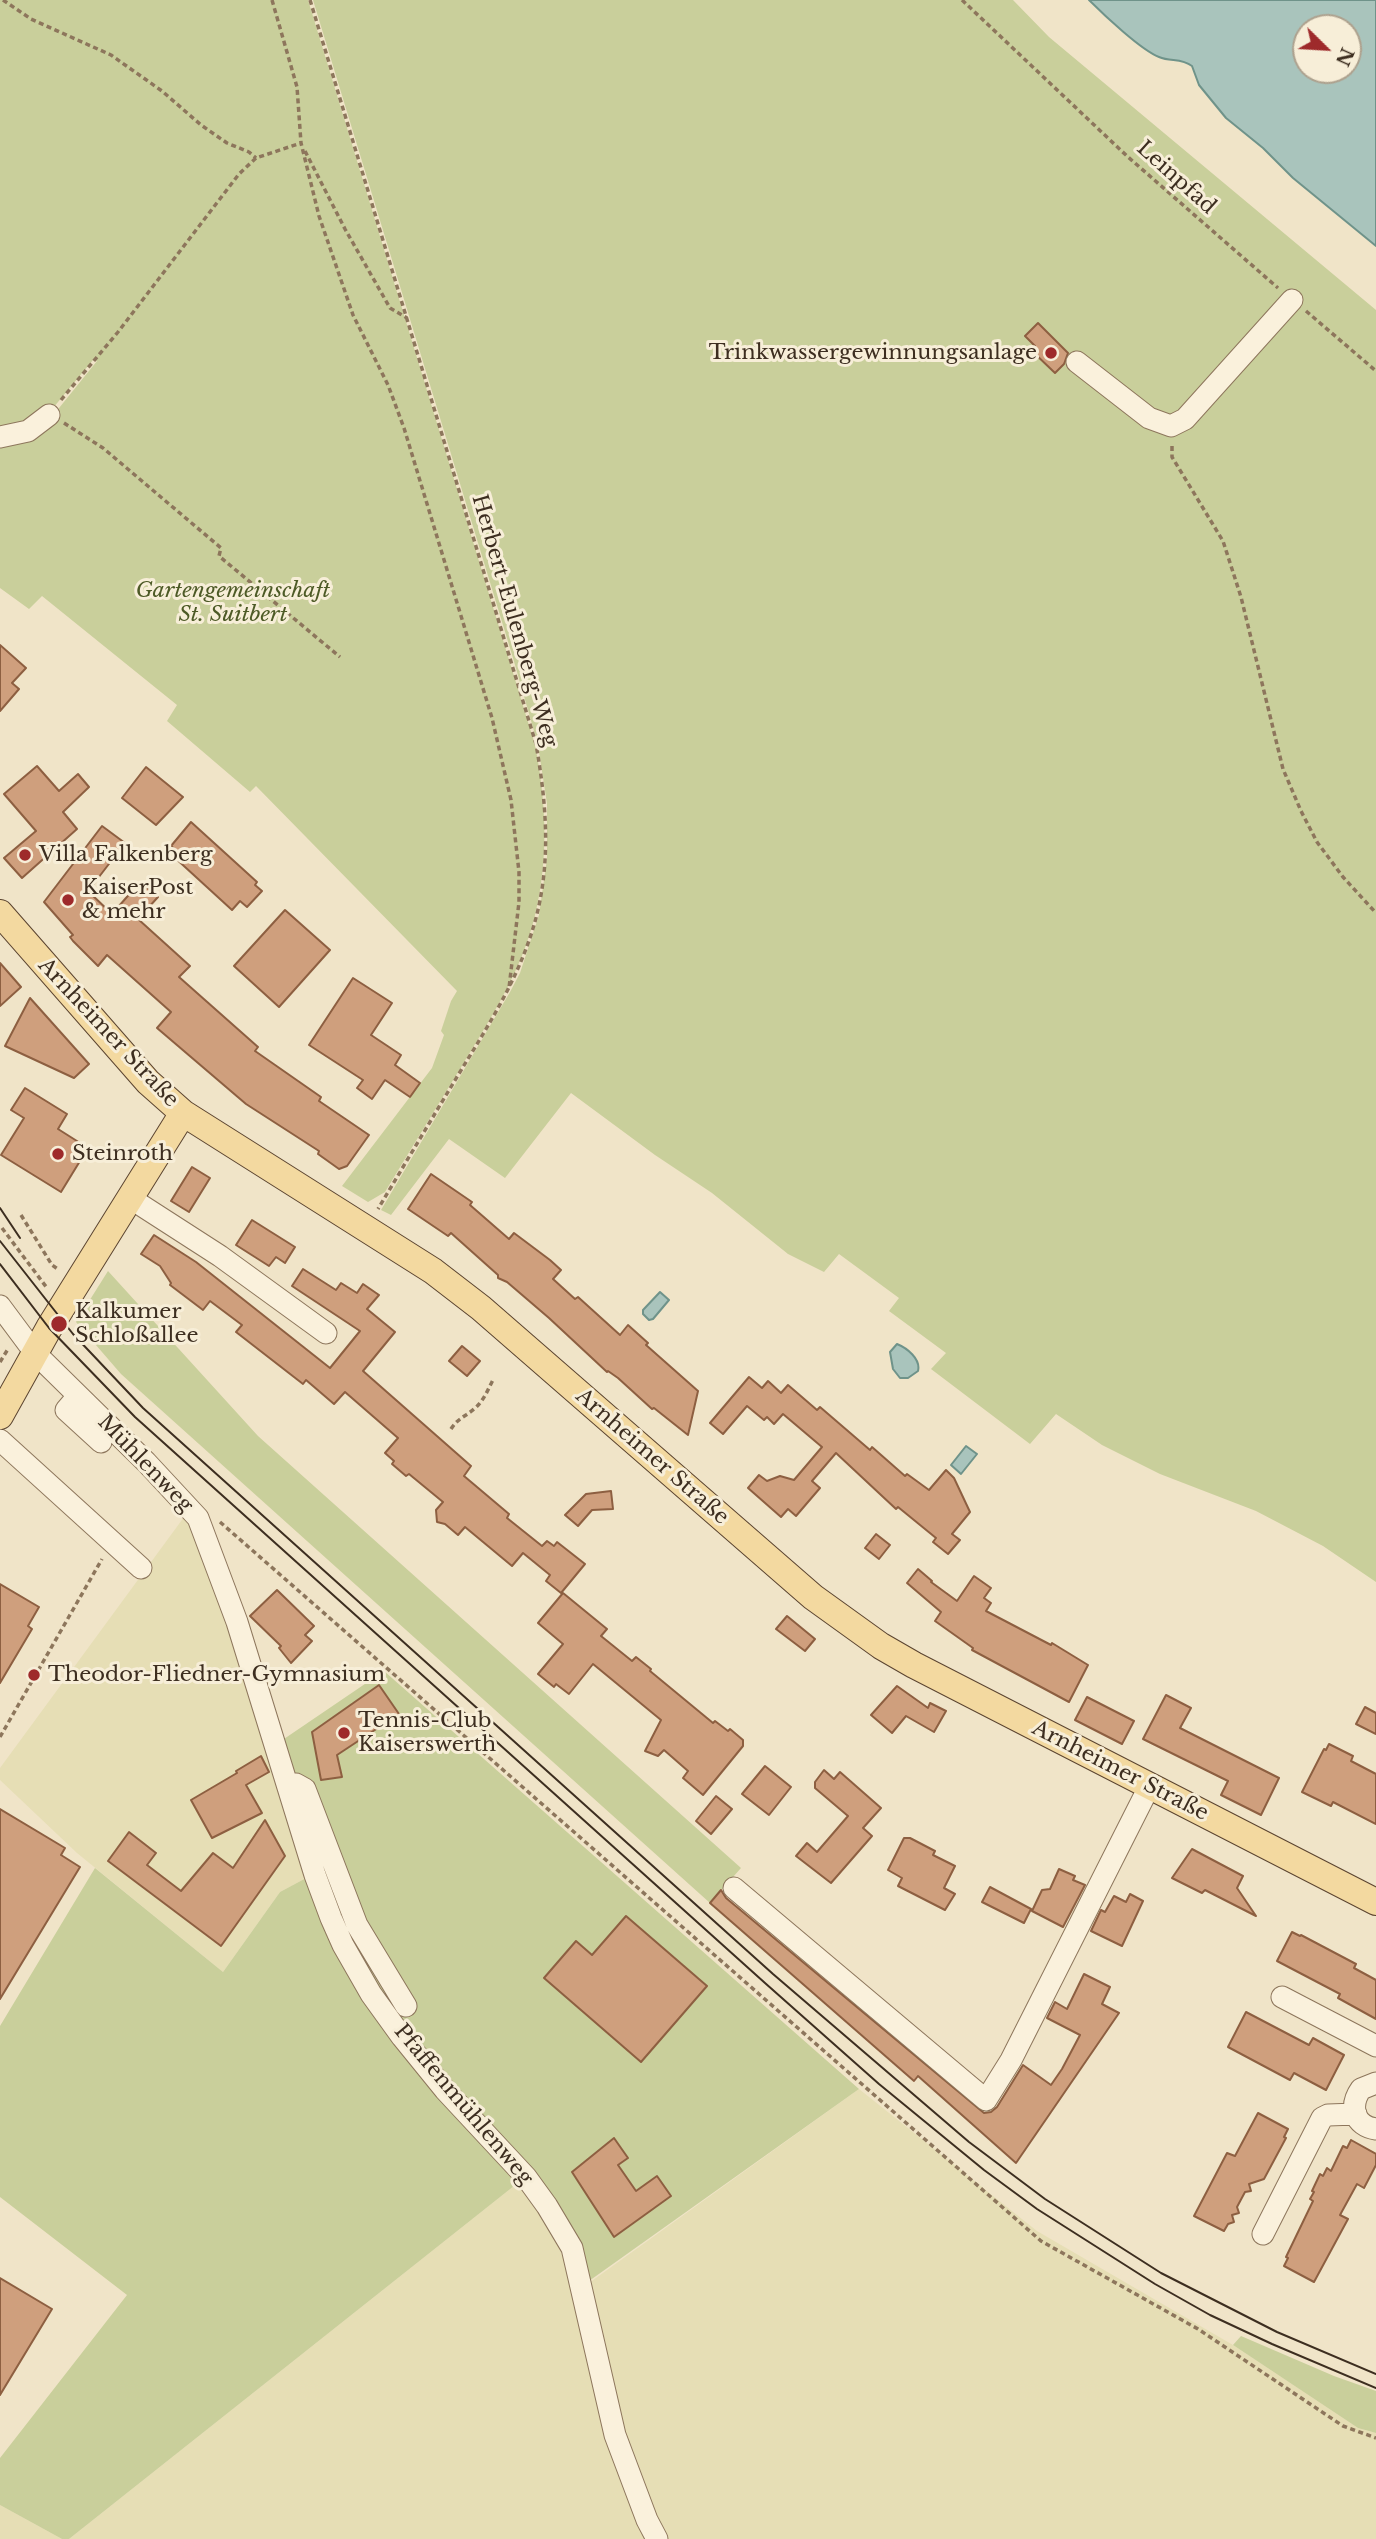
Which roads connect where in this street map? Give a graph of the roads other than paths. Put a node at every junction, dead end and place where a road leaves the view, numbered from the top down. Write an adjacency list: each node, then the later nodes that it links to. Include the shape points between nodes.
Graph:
1 (1292, 300): 2 (street, via 1185,419 1171,426 1149,418)
2 (1077, 362)
3 (49, 415): 4 (street, via 28,431)
4 (0, 437)
5 (0, 913): 6 (main road, Arnheimer Straße, via 148,1082)
6 (183, 1112): 7 (main road); 18 (main road, Arnheimer Straße, via 433,1271 850,1625 907,1661)
7 (130, 1198): 9 (street); 10 (main road)
8 (0, 1306): 10 (street, Mühlenweg)
9 (326, 1333)
10 (36, 1353): 11 (street, Mühlenweg); 12 (main road)
11 (78, 1396): 14 (street, via 66,1410); 15 (street, Mühlenweg)
12 (0, 1416)
13 (0, 1440): 16 (street)
14 (101, 1442)
15 (198, 1518): 17 (street, Pfaffenmühlenweg, via 237,1622)
16 (141, 1569)
17 (287, 1784): 22 (street, via 305,1789 357,1924); 28 (street, Pfaffenmühlenweg, via 331,1919 372,1994 445,2090 526,2177 572,2248 615,2435)
18 (1149, 1787): 19 (street, via 1011,2060 986,2100); 20 (main road, Arnheimer Straße)
19 (734, 1888)
20 (1376, 1902)
21 (1282, 1997): 23 (street)
22 (405, 2006)
23 (1376, 2046)
24 (1375, 2078): 25 (street, via 1357,2096)
25 (1356, 2114): 26 (street, via 1363,2125); 27 (street, via 1322,2119)
26 (1376, 2129)
27 (1263, 2234)
28 (657, 2539)

